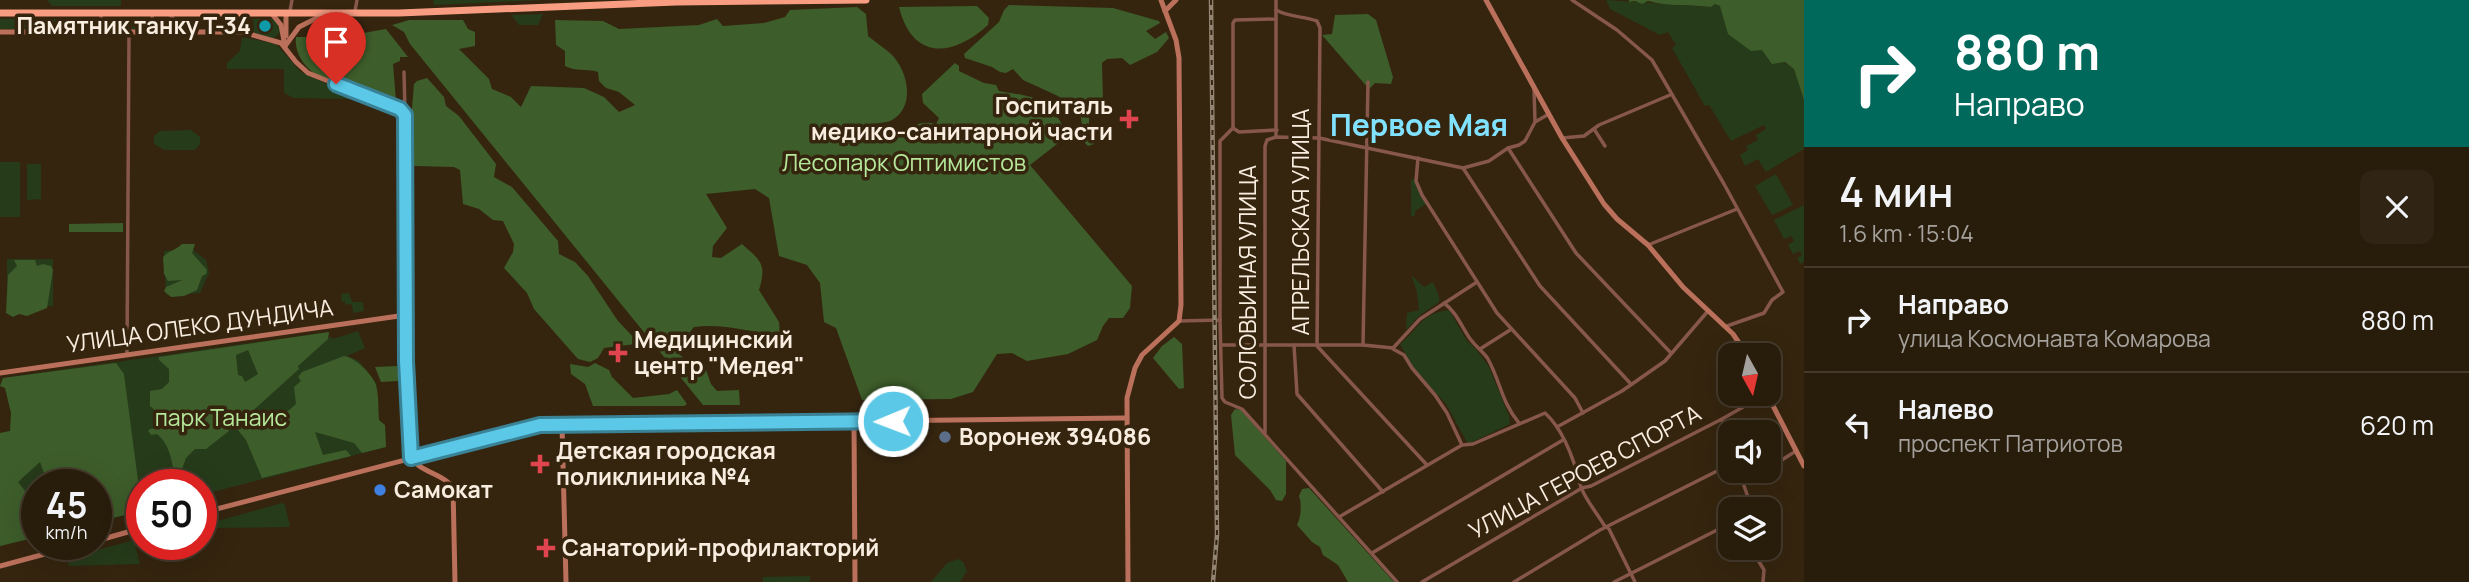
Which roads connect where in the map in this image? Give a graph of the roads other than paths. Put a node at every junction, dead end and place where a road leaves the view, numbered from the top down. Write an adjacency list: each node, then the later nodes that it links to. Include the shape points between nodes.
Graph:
1 (292, 0): 18 (street, via 292,9)
2 (356, 0): 16 (street)
3 (792, 0): 4 (highway); 16 (highway)
4 (866, 0)
5 (1161, 0): 11 (street)
6 (1176, 0): 11 (street)
7 (1276, 0): 10 (street)
8 (1486, 0): 29 (street)
9 (1572, 0): 30 (street, via 1652,60)
10 (1276, 10): 20 (street); 38 (street, АПРЕЛЬСКАЯ УЛИЦА, via 1317,21 1320,29)
11 (1165, 11): 52 (street, via 1179,58)
12 (0, 13): 13 (highway)
13 (102, 13): 14 (highway); 23 (street)
14 (152, 13): 15 (highway); 24 (street)
15 (168, 13): 17 (highway); 21 (street)
16 (355, 13): 19 (highway)
17 (272, 14): 18 (highway); 26 (street, via 281,25)
18 (286, 14): 19 (highway); 26 (street)
19 (326, 14): 26 (street, via 303,23)
20 (1276, 19): 34 (street, via 1233,23); 36 (street)
21 (185, 31): 24 (street); 26 (street, via 242,32)
22 (0, 32): 23 (street)
23 (101, 32): 25 (street)
24 (153, 32): 25 (street)
25 (129, 33): 64 (street)
26 (285, 46): 32 (street, via 308,73 400,109)
27 (404, 72): 32 (street)
28 (1368, 82): 41 (street)
29 (1535, 88): 31 (street); 33 (street)
30 (1670, 95): 35 (street); 45 (street)
31 (1549, 114): 33 (street); 39 (street)
32 (405, 115): 50 (street)
33 (1535, 122): 42 (street, via 1525,141)
34 (1233, 128): 36 (street, via 1239,132); 51 (street, via 1220,141)
35 (1594, 128): 39 (street, via 1584,136); 40 (street)
36 (1277, 130): 37 (street)
37 (1276, 137): 38 (street); 57 (street, СОЛОВЬИНАЯ УЛИЦА, via 1265,146)
38 (1319, 138): 41 (street); 60 (street, АПРЕЛЬСКАЯ УЛИЦА)
39 (1562, 138): 46 (street, via 1604,204)
40 (1605, 146)
41 (1366, 148): 43 (street); 59 (street)
42 (1508, 148): 44 (street, via 1489,161); 63 (street, via 1576,253)
43 (1418, 158): 44 (street); 47 (street, via 1416,181 1422,195)
44 (1463, 168): 66 (street, via 1540,286)
45 (1737, 209): 46 (street); 53 (street, via 1783,292 1764,313)
46 (1648, 245): 49 (street)
47 (1477, 282): 48 (street); 54 (street)
48 (1444, 303): 61 (street, via 1420,319); 62 (street)
49 (1708, 311): 53 (street); 63 (street)
50 (406, 315): 64 (street, УЛИЦА ОЛЕКО ДУНДИЧА); 80 (street)
51 (1220, 320): 52 (street, СОЛОВЬИНАЯ УЛИЦА); 56 (street, СОЛОВЬИНАЯ УЛИЦА)
52 (1179, 321): 70 (street, via 1142,355 1127,398)
53 (1726, 327): 55 (street)
54 (1510, 330): 62 (street); 69 (street, via 1567,389)
55 (1740, 343)
56 (1222, 345): 57 (street); 76 (street, СОЛОВЬИНАЯ УЛИЦА, via 1222,398 1242,409)
57 (1265, 345): 58 (street); 76 (street, СОЛОВЬИНАЯ УЛИЦА)
58 (1294, 345): 60 (street); 86 (street, via 1297,394)
59 (1363, 345): 60 (street); 61 (street)
60 (1317, 346): 82 (street, АПРЕЛЬСКАЯ УЛИЦА)
61 (1392, 348): 78 (street, via 1404,355 1435,396)
62 (1480, 349): 73 (street)
63 (1670, 352): 66 (street, via 1665,361)
64 (127, 354): 65 (street, УЛИЦА ОЛЕКО ДУНДИЧА)
65 (0, 373)
66 (1630, 383): 69 (street)
67 (1745, 406): 71 (street, УЛИЦА ГЕРОЕВ СПОРТА)
68 (1772, 406): 79 (street)
69 (1583, 413): 75 (street)
70 (1126, 418): 72 (street); 100 (street)
71 (1722, 419): 85 (street, УЛИЦА ГЕРОЕВ СПОРТА)
72 (854, 422): 74 (street); 99 (street)
73 (1519, 423): 75 (street, via 1545,413); 78 (street)
74 (562, 425): 80 (street, via 536,426); 98 (street)
75 (1556, 428): 77 (street)
76 (1265, 433): 88 (street, СОЛОВЬИНАЯ УЛИЦА)
77 (1563, 440): 85 (street); 91 (street)
78 (1462, 445): 82 (street)
79 (1796, 451): 81 (street); 83 (street)
80 (411, 458): 87 (street); 97 (street, via 416,466 448,480 453,487)
81 (1781, 460)
82 (1427, 465): 86 (street)
83 (1804, 466)
84 (1718, 471): 89 (street)
85 (1582, 488): 89 (street); 102 (street, УЛИЦА ГЕРОЕВ СПОРТА)
86 (1383, 492): 88 (street)
87 (217, 509)
88 (1339, 517): 91 (street, СОЛОВЬИНАЯ УЛИЦА)
89 (1606, 528): 95 (street); 103 (street)
90 (1718, 529): 95 (street)
91 (1372, 553): 101 (street, СОЛОВЬИНАЯ УЛИЦА)
92 (22, 560): 94 (street)
93 (1759, 560): 96 (street)
94 (0, 566)
95 (1630, 573): 104 (street); 105 (street)
96 (1764, 581)
97 (455, 582)
98 (566, 582)
99 (855, 582)
100 (1128, 582)
101 (1397, 582)
102 (1422, 582)
103 (1514, 582)
104 (1614, 582)
105 (1635, 582)

